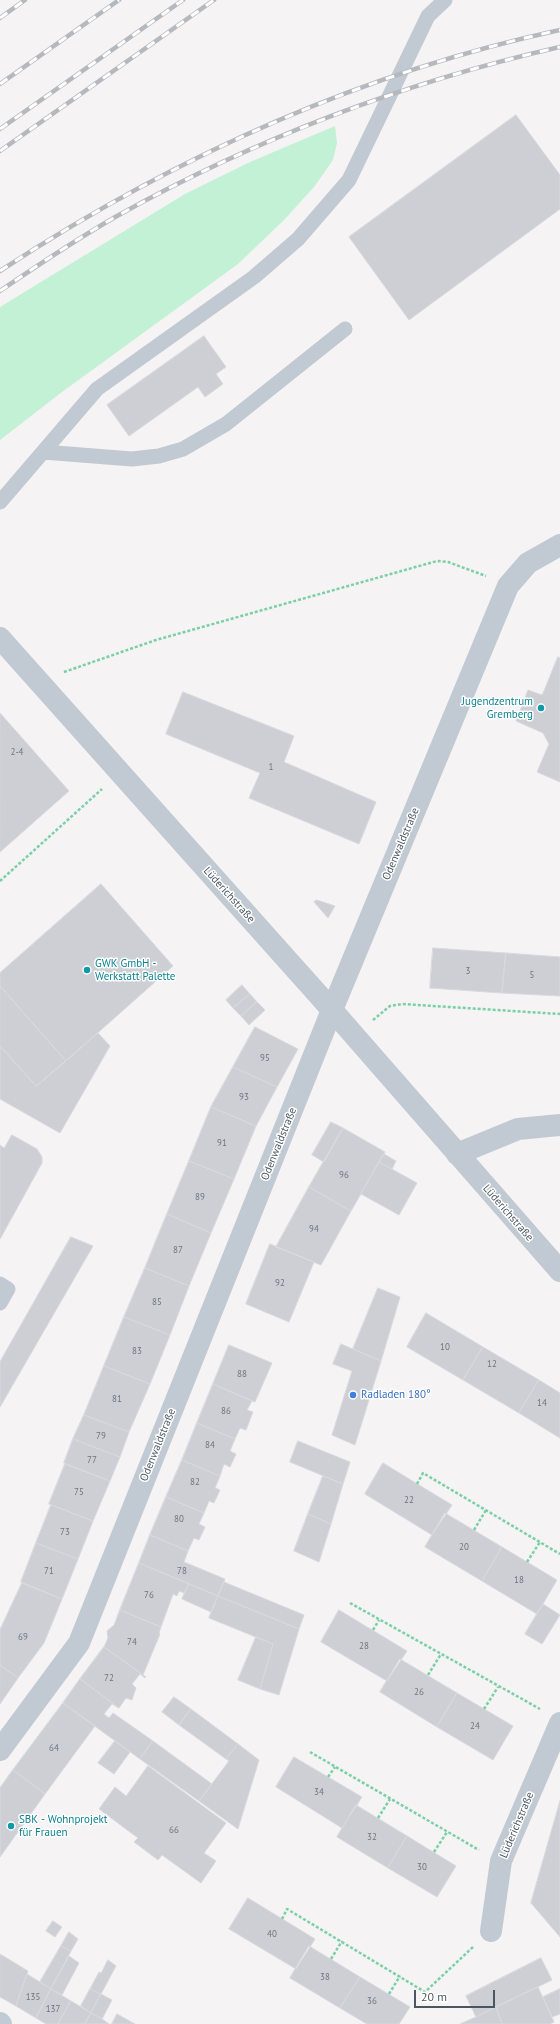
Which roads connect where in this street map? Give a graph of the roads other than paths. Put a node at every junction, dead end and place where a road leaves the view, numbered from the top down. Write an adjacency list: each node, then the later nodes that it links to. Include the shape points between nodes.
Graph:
1 (445, 0): 3 (lane, via 428,16 349,180 298,239 254,277 98,389)
2 (345, 329): 3 (lane, via 226,424 183,449 159,456 132,459)
3 (43, 452): 4 (lane)
4 (0, 502)
5 (560, 545): 7 (street, Odenwaldstraße, via 528,563 508,586)
6 (0, 638): 7 (street, Lüderichstraße)
7 (332, 1010): 9 (street, Lüderichstraße); 14 (street, Odenwaldstraße, via 79,1643)
8 (560, 1124): 9 (street, via 518,1129)
9 (457, 1154): 10 (street, Lüderichstraße)
10 (560, 1271)
11 (0, 1284): 12 (lane, via 8,1289)
12 (0, 1303)
13 (560, 1723): 15 (street, Lüderichstraße, via 501,1861)
14 (0, 1750)
15 (491, 1931)

